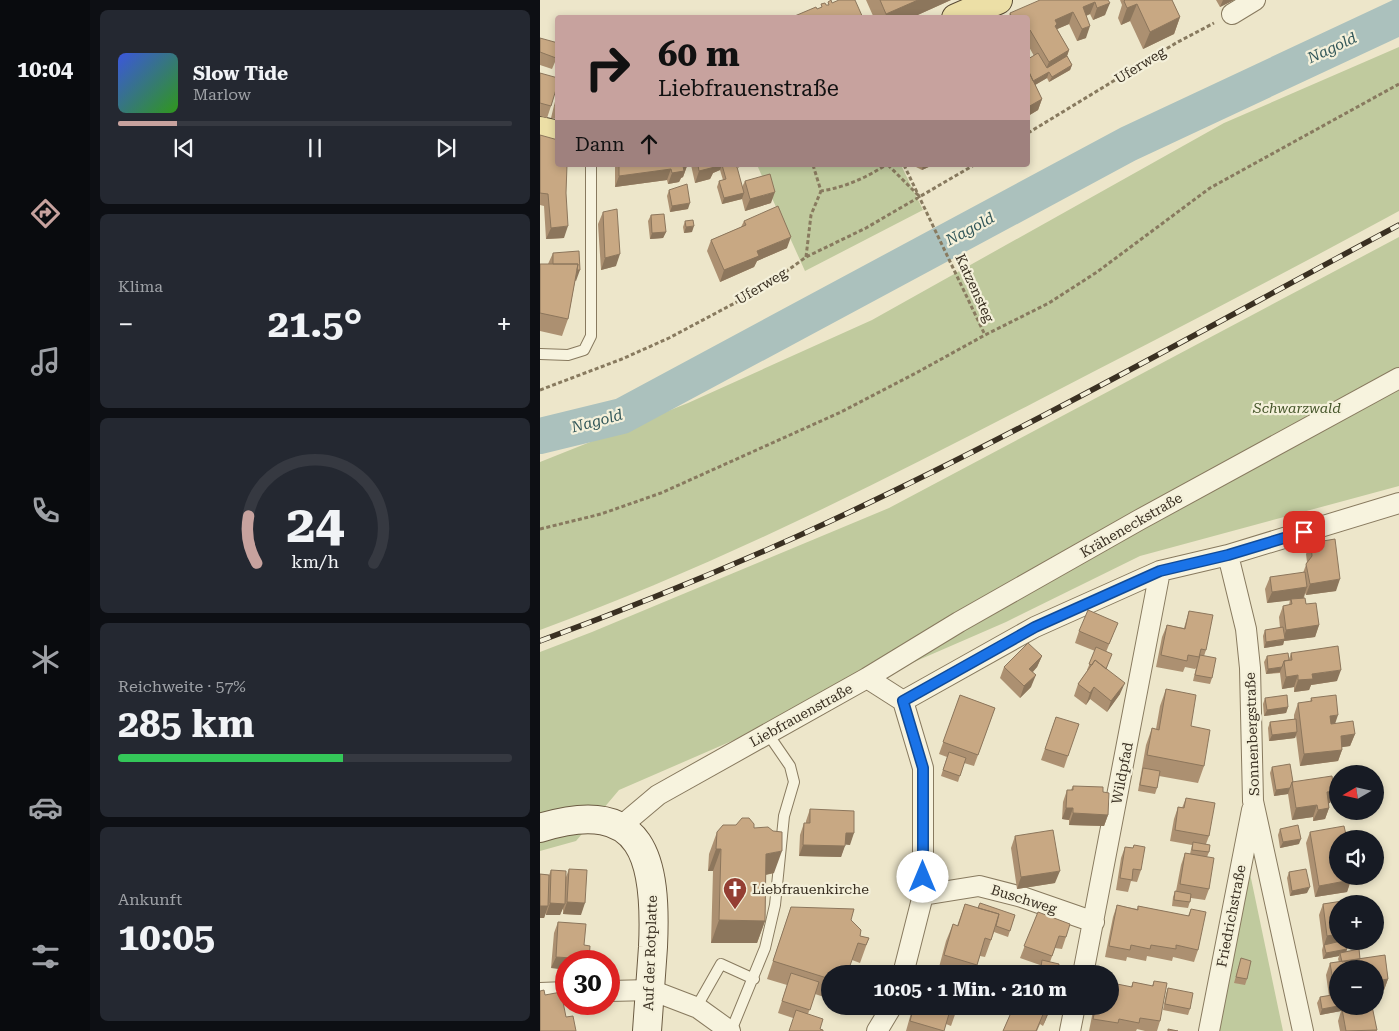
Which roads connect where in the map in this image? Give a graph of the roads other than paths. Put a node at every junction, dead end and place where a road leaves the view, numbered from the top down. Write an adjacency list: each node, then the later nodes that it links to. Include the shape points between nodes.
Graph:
1 (998, 0): 4 (main road)
2 (1256, 0): 3 (street)
3 (1232, 14)
4 (963, 15)
5 (540, 131): 6 (main road)
6 (555, 134)
7 (591, 167): 8 (lane, via 591,336 584,350 568,355)
8 (540, 354)
9 (1399, 378): 13 (street, Kräheneckstraße, via 1131,524)
10 (1399, 503): 11 (street)
11 (1228, 555): 12 (street); 16 (street, Sonnenbergstraße, via 1246,629 1252,707)
12 (1160, 571): 14 (street, via 1035,627); 20 (street, Wildpfad)
13 (867, 678): 14 (street, Liebfrauenstraße); 15 (street, Liebfrauenstraße)
14 (903, 701): 19 (street, via 923,768)
15 (768, 734): 17 (street, Liebfrauenstraße, via 658,794); 23 (lane, via 790,766 794,782 784,816 775,905)
16 (1253, 801): 35 (street, Friedrichstraße); 36 (street, Sonnenbergstraße)
17 (620, 827): 18 (street, via 592,819); 24 (street, Auf der Rotplatte, via 635,838 646,858 652,883)
18 (540, 828)
19 (923, 895): 20 (street, Buschweg, via 979,886); 21 (street)
20 (1094, 922): 22 (street, Wildpfad)
21 (905, 965)
22 (1085, 965)
23 (754, 979): 28 (lane, via 721,964); 32 (lane)
24 (651, 990): 25 (street); 28 (street); 31 (street, Auf der Rotplatte)
25 (620, 991)
26 (555, 992): 27 (street)
27 (540, 993)
28 (696, 1008): 32 (street)
29 (887, 1015): 33 (street)
30 (1074, 1015): 34 (street)
31 (648, 1031)
32 (730, 1031)
33 (877, 1031)
34 (1070, 1031)
35 (1209, 1031)
36 (1303, 1031)

